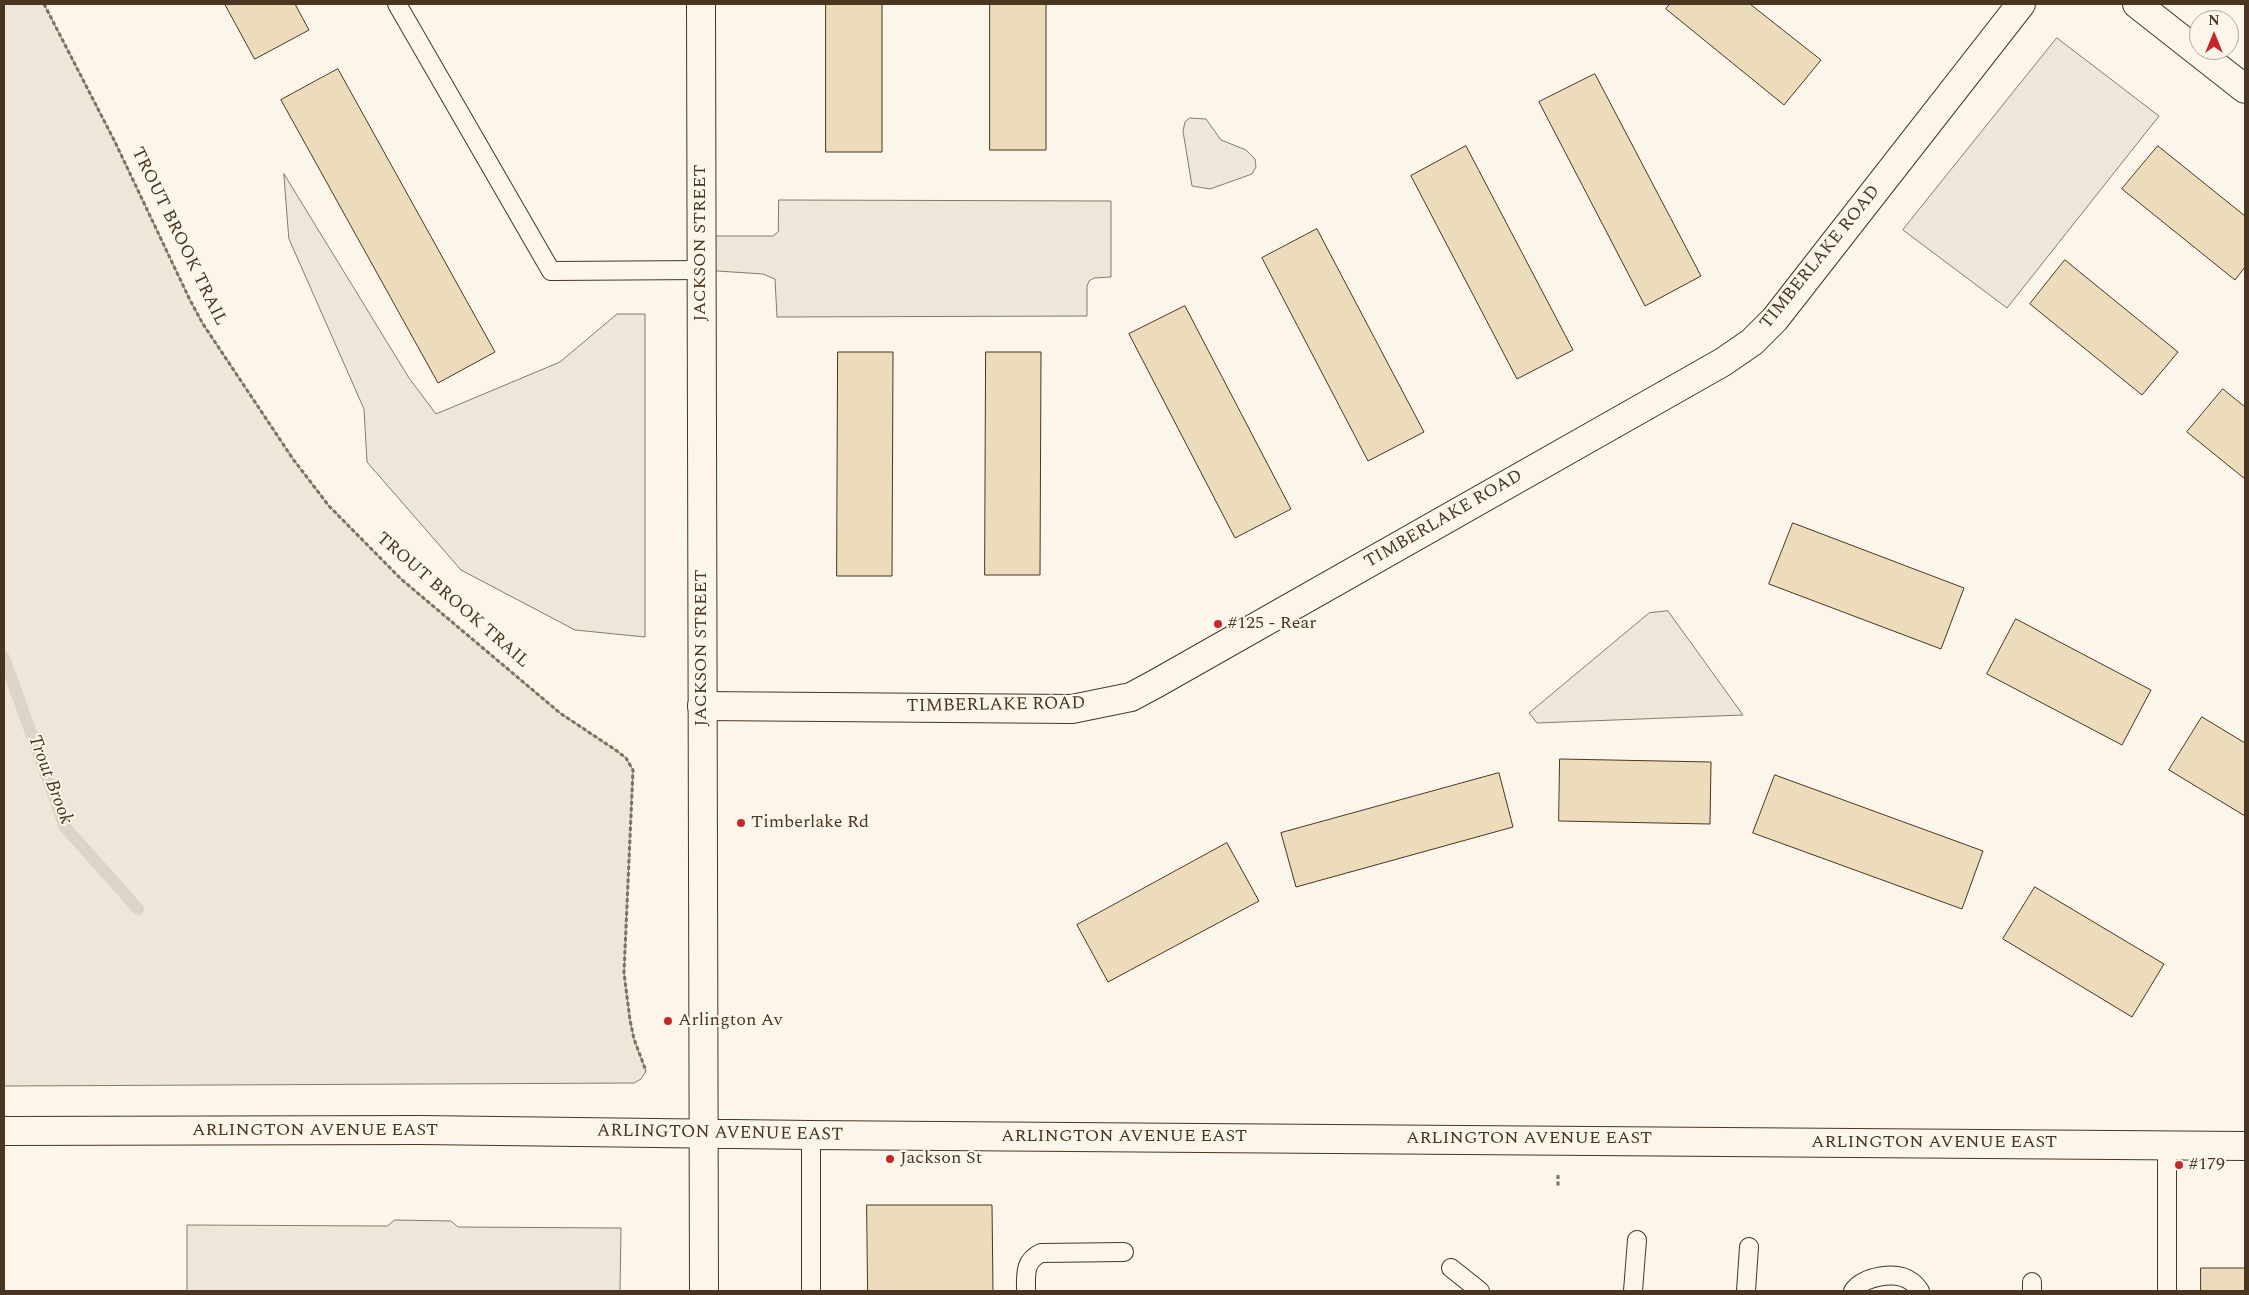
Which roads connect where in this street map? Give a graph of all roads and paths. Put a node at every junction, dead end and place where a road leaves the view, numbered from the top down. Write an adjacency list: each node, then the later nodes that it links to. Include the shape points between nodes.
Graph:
1 (44, 4): 9 (path, TROUT BROOK TRAIL, via 199,316 294,459 330,506 401,579 560,712 626,758 633,770 624,973 634,1039)
2 (397, 4): 7 (lane, via 551,271)
3 (701, 4): 7 (street, JACKSON STREET)
4 (2021, 4): 8 (street, TIMBERLAKE ROAD, via 1775,319 1752,342 1723,362 1157,683 1131,696 1072,708)
5 (2137, 4): 6 (street)
6 (2245, 88)
7 (702, 270): 8 (street, JACKSON STREET)
8 (702, 706): 11 (street, JACKSON STREET)
9 (646, 1071)
10 (4, 1131): 11 (street, ARLINGTON AVENUE EAST)
11 (703, 1133): 12 (street, ARLINGTON AVENUE EAST); 19 (street, JACKSON STREET)
12 (811, 1136): 13 (street, ARLINGTON AVENUE EAST); 20 (lane)
13 (2167, 1145): 14 (street, ARLINGTON AVENUE EAST); 27 (lane)
14 (2245, 1146)
15 (1637, 1240): 23 (lane)
16 (1749, 1247): 24 (lane)
17 (1124, 1252): 21 (lane, via 1041,1253 1027,1264)
18 (1451, 1268): 22 (lane)
19 (704, 1291)
20 (811, 1291)
21 (1026, 1291)
22 (1480, 1291)
23 (1633, 1291)
24 (1746, 1291)
25 (1853, 1291): 26 (lane, via 1872,1278 1884,1277 1912,1282)
26 (1920, 1291)
27 (2167, 1291)

